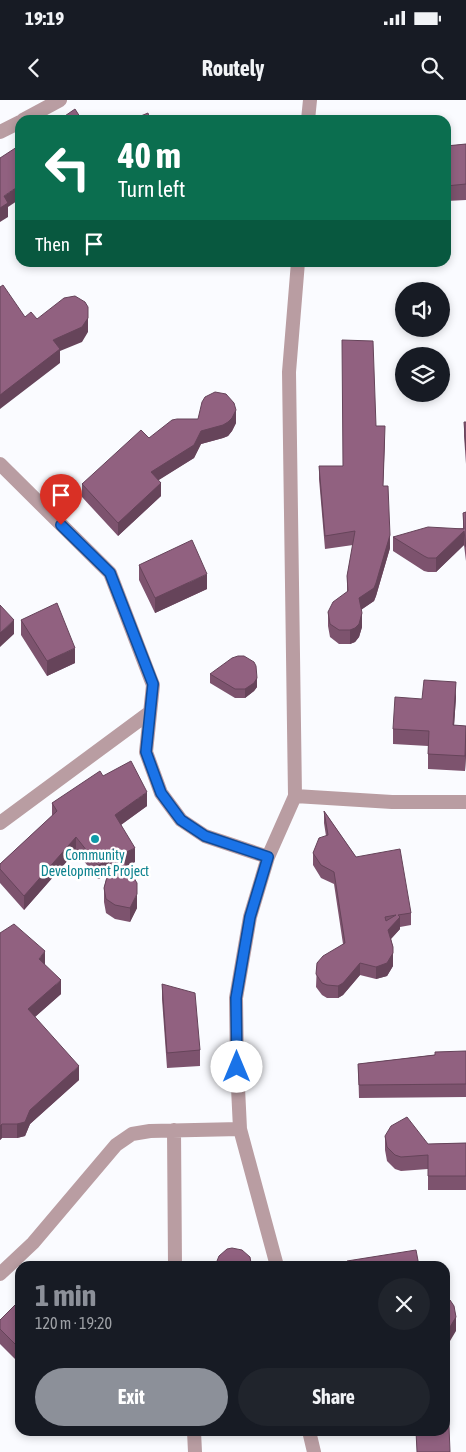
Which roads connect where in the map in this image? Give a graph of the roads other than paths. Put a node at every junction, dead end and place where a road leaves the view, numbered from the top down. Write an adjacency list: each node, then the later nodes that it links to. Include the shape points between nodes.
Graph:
1 (60, 100): 3 (street)
2 (310, 100): 4 (street)
3 (33, 115)
4 (308, 115)
5 (15, 124): 6 (street)
6 (0, 132)
7 (298, 267): 10 (street, via 290,372)
8 (0, 464): 9 (street, via 110,573 153,684)
9 (149, 713): 12 (street); 13 (street, via 146,752 161,793 181,820 205,836)
10 (295, 796): 11 (street, via 392,802); 13 (street)
11 (466, 802)
12 (0, 823)
13 (268, 857): 15 (street, via 250,917 236,998)
14 (174, 1130): 15 (street); 16 (street); 18 (street, via 132,1134 116,1144 33,1243)
15 (240, 1130): 17 (street)
16 (175, 1261)
17 (276, 1261)
18 (0, 1274)
19 (194, 1436): 21 (street)
20 (310, 1436): 22 (street)
21 (195, 1452)
22 (314, 1452)

